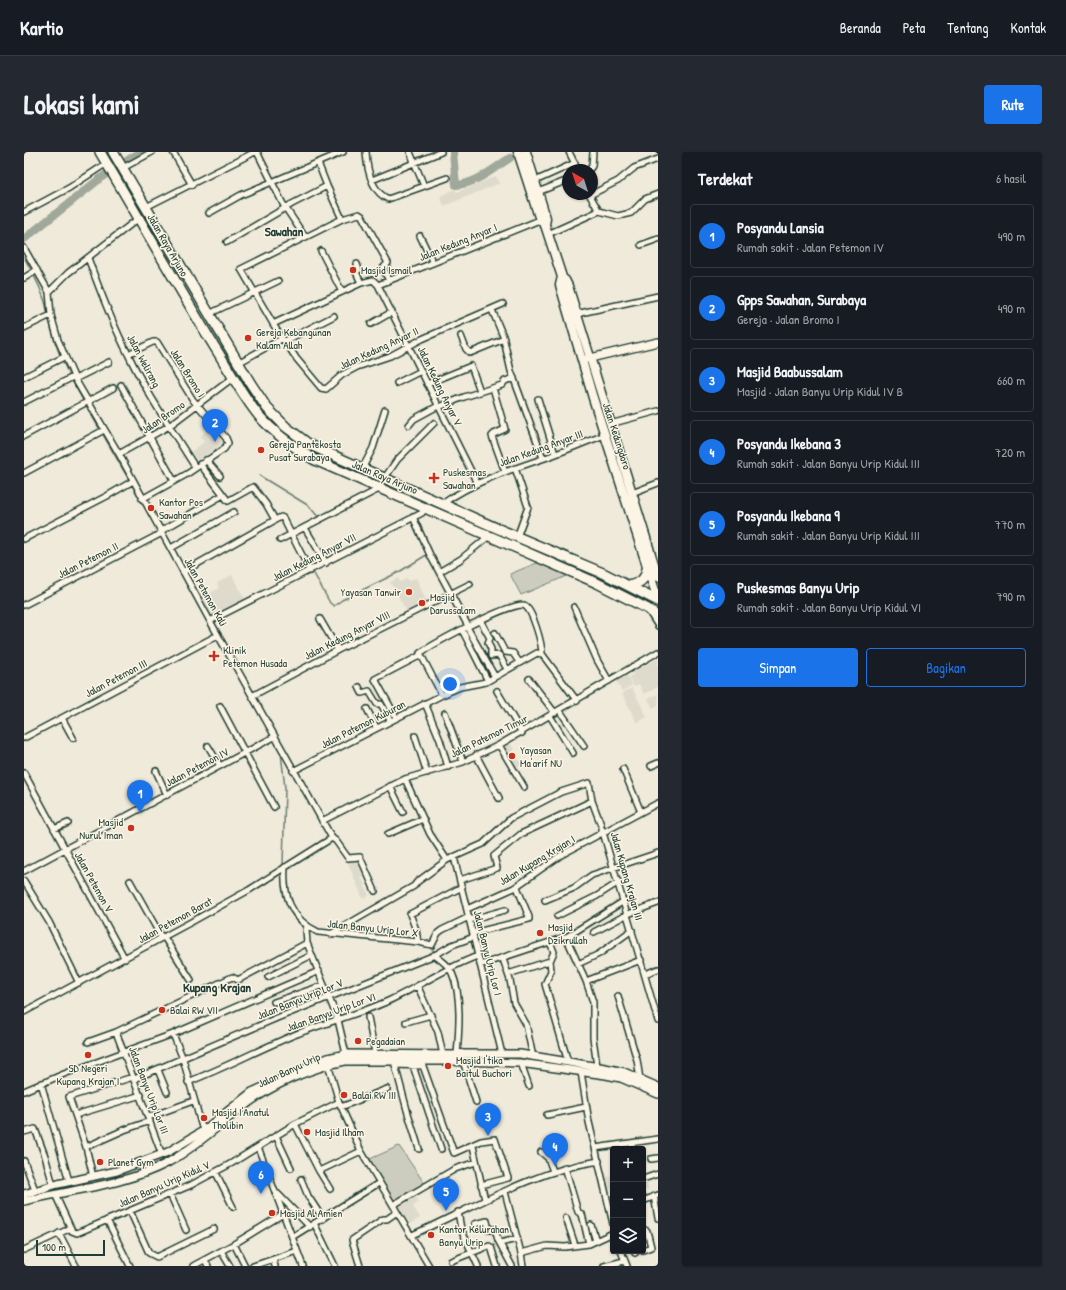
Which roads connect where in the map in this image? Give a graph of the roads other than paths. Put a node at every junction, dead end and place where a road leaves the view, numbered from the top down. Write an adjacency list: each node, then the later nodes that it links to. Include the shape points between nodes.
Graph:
1 (100, 152): 18 (highway, Jalan Raya Arjuno)
2 (152, 152): 20 (street)
3 (173, 152): 26 (street)
4 (256, 152): 24 (street); 26 (street)
5 (343, 152): 16 (street)
6 (366, 152): 22 (street)
7 (410, 152): 15 (street)
8 (441, 152): 15 (street)
9 (518, 152): 40 (main road, Jalan Kedungdoro)
10 (526, 152): 23 (main road, Jalan Kedungdoro)
11 (569, 152): 17 (street)
12 (593, 152): 19 (street)
13 (115, 155): 20 (highway, Jalan Raya Arjuno)
14 (658, 159): 29 (street, via 634,168 618,181)
15 (413, 162): 22 (street); 28 (street)
16 (318, 163): 24 (street); 27 (street)
17 (575, 163): 23 (street)
18 (107, 164): 36 (street); 38 (highway, Jalan Raya Arjuno)
19 (592, 164)
20 (123, 168): 33 (highway, Jalan Raya Arjuno)
21 (447, 178): 28 (street)
22 (372, 180): 28 (street, via 380,194 388,199)
23 (535, 180): 30 (main road, Jalan Kedungdoro)
24 (272, 182): 34 (street); 37 (street, via 241,195)
25 (562, 182): 30 (street)
26 (192, 185): 33 (street)
27 (327, 186): 34 (street); 39 (street)
28 (424, 186)
29 (598, 191)
30 (538, 192): 40 (main road, Jalan Kedungdoro)
31 (658, 194): 35 (street, via 645,199 636,210 624,215 612,216)
32 (593, 200): 35 (street)
33 (146, 208): 63 (highway, Jalan Raya Arjuno)
34 (286, 208): 43 (street); 45 (street)
35 (599, 211): 41 (street)
36 (24, 212)
37 (209, 213)
38 (139, 218): 49 (street); 65 (highway, Jalan Raya Arjuno)
39 (342, 219): 43 (street); 55 (street, via 360,214 388,263 383,268)
40 (544, 221): 41 (main road, Jalan Kedungdoro); 50 (street, Jalan Kedung Anyar I)
41 (548, 234): 54 (main road, Jalan Kedungdoro)
42 (420, 236): 50 (street)
43 (305, 238): 61 (street, via 241,269)
44 (658, 239): 46 (street)
45 (227, 242)
46 (641, 245)
47 (24, 248): 52 (street)
48 (321, 251): 60 (street)
49 (88, 258): 59 (street); 80 (street, Jalan Welirang, via 107,309)
50 (433, 263): 55 (street, Jalan Kedung Anyar I)
51 (357, 264): 57 (street, via 359,270 356,272)
52 (34, 273): 53 (street); 59 (street)
53 (24, 278)
54 (562, 278): 69 (main road, Jalan Kedungdoro, via 567,283); 81 (main road, Jalan Kedungdoro, via 560,285)
55 (389, 280): 58 (street, Jalan Kedung Anyar I)
56 (278, 281): 61 (street)
57 (361, 283): 58 (street, via 370,280); 60 (street)
58 (378, 285): 67 (street, Jalan Kedung Anyar V)
59 (49, 292): 70 (street, Jalan Petemon Kali)
60 (342, 292): 72 (street)
61 (255, 293): 68 (street); 72 (street)
62 (658, 296): 69 (street)
63 (201, 301): 65 (highway); 68 (highway, Jalan Raya Arjuno)
64 (503, 304): 66 (street, Jalan Kedung Anyar II)
65 (191, 307): 86 (highway, Jalan Raya Arjuno)
66 (492, 310): 76 (street); 79 (street, Jalan Kedung Anyar II)
67 (392, 312): 73 (street); 79 (street, Jalan Kedung Anyar V)
68 (209, 314): 84 (highway, Jalan Raya Arjuno)
69 (576, 314): 81 (main road, Jalan Kedungdoro)
70 (49, 316): 74 (street); 82 (street, Jalan Petemon Kali)
71 (334, 316): 77 (street)
72 (273, 324): 77 (street)
73 (371, 324)
74 (24, 328)
75 (461, 336): 76 (street, via 470,354)
76 (504, 339): 89 (street)
77 (283, 340): 79 (street, Jalan Kedung Anyar II, via 312,378 321,388 326,389 342,375 357,367 390,356); 84 (street)
78 (658, 342): 81 (main road, via 629,348 624,346)
79 (410, 345): 85 (street, Jalan Kedung Anyar V)
80 (128, 354): 99 (street, Jalan Bromo I, via 157,342); 106 (street, Jalan Welirang)
81 (585, 357): 104 (main road, Jalan Kedungdoro); 109 (main road, Jalan Kedungdoro)
82 (62, 359): 87 (street); 88 (street, Jalan Petemon Kali)
83 (109, 362): 88 (street)
84 (238, 363): 118 (highway, Jalan Raya Arjuno, via 268,408 286,427 310,444)
85 (421, 371): 90 (street); 91 (street, Jalan Kedung Anyar V)
86 (234, 376): 99 (street, Jalan Bromo); 127 (highway, Jalan Raya Arjuno, via 260,416 274,432 294,448 315,460)
87 (24, 377)
88 (72, 378): 97 (street); 98 (street, Jalan Petemon Kali)
89 (514, 378): 94 (street); 113 (street)
90 (396, 384)
91 (427, 384): 95 (street, via 472,366); 100 (street, Jalan Kedung Anyar V)
92 (121, 385): 110 (street)
93 (113, 388): 98 (street)
94 (493, 388): 95 (street); 119 (street, via 505,429 492,436)
95 (480, 391): 100 (street)
96 (538, 399): 112 (street)
97 (24, 402)
98 (85, 403): 107 (street, Jalan Petemon Kali); 108 (street)
99 (197, 406): 106 (street, Jalan Bromo); 114 (street, Jalan Bromo I, via 228,443 224,449)
100 (439, 406): 105 (street, via 414,419); 125 (street, Jalan Kedung Anyar V)
101 (385, 410): 118 (street, via 373,448)
102 (658, 411): 104 (street)
103 (434, 423): 122 (street, via 397,460)
104 (610, 424): 128 (main road, Jalan Kedungdoro)
105 (409, 425)
106 (169, 426): 110 (street, Jalan Bromo); 116 (street, Jalan Welirang)
107 (102, 431): 111 (street, Jalan Petemon Kali); 120 (street)
108 (24, 436)
109 (605, 436): 112 (street, Jalan Kedung Anyar III); 147 (main road, Jalan Kedungdoro)
110 (149, 439): 111 (street, Jalan Bromo); 123 (street)
111 (119, 454): 124 (street, Jalan Petemon Kali)
112 (555, 454): 113 (street, Jalan Kedung Anyar III)
113 (543, 458): 117 (street, Jalan Kedung Anyar III)
114 (206, 460): 115 (street, Jalan Bromo I); 121 (street)
115 (200, 464): 116 (street, Jalan Bromo I); 129 (street)
116 (195, 467): 123 (street, Jalan Bromo I)
117 (515, 468): 119 (street, Jalan Kedung Anyar III); 142 (street, via 528,508)
118 (362, 469): 122 (highway, Jalan Raya Arjuno)
119 (505, 472): 125 (street, Jalan Kedung Anyar III)
120 (24, 474)
121 (220, 476)
122 (384, 479): 131 (highway, Jalan Raya Arjuno)
123 (174, 481): 130 (street, Jalan Bromo I)
124 (132, 482): 130 (street, Jalan Petemon Kali); 143 (street)
125 (477, 483): 131 (street, Jalan Kedung Anyar III)
126 (658, 483): 128 (street)
127 (381, 488): 132 (highway, Jalan Raya Arjuno); 137 (street)
128 (632, 493): 151 (main road, Jalan Kedungdoro)
129 (223, 495): 135 (street, via 228,502 253,487); 139 (street, Jalan Petemon II)
130 (142, 499): 139 (street, Jalan Petemon Kali)
131 (442, 504): 136 (highway, Jalan Raya Arjuno)
132 (426, 508): 134 (street, Jalan Kedung Anyar VII); 141 (highway, Jalan Raya Arjuno)
133 (234, 512): 145 (street)
134 (413, 518): 146 (street, Jalan Kedung Anyar VII); 149 (street)
135 (275, 520): 140 (street, via 282,517); 150 (street)
136 (489, 525): 138 (highway, Jalan Raya Arjuno); 141 (highway)
137 (305, 528): 140 (street); 146 (street)
138 (502, 531): 141 (highway); 142 (highway, Jalan Raya Arjuno)
139 (161, 533): 145 (street, Jalan Petemon Kali); 156 (street, Jalan Petemon II)
140 (292, 534): 144 (street); 148 (street)
141 (489, 536): 149 (street, via 461,559); 158 (highway, Jalan Raya Arjuno, via 598,583)
142 (517, 537): 153 (highway, Jalan Raya Arjuno)
143 (24, 539)
144 (280, 540)
145 (171, 548): 150 (street, Jalan Petemon Kali)
146 (326, 563): 148 (street, Jalan Kedung Anyar VII)
147 (647, 569): 153 (highway, via 642,581); 155 (main road, Jalan Kedungdoro)
148 (311, 570): 162 (street, Jalan Kedung Anyar VII)
149 (440, 571): 154 (street)
150 (183, 572): 162 (street, Jalan Petemon Kali)
151 (658, 577)
152 (470, 584): 154 (street, Jalan Kedung Anyar VIII)
153 (629, 586): 155 (highway, Jalan Raya Arjuno)
154 (451, 594): 164 (street); 167 (street, Jalan Kedung Anyar VIII)
155 (658, 600)
156 (24, 605)
157 (574, 607): 176 (street)
158 (648, 608): 159 (highway, Jalan Raya Arjuno); 163 (street)
159 (658, 617)
160 (320, 619): 167 (street)
161 (480, 620): 164 (street); 169 (street, via 520,604 527,606 536,628); 172 (street, via 490,638 488,642 491,656 499,655)
162 (210, 621): 166 (street, Jalan Petemon Kali)
163 (658, 626)
164 (466, 628): 170 (street, via 421,652); 173 (street); 175 (street)
165 (495, 633): 171 (street, via 504,650 513,653)
166 (216, 636): 180 (street, Jalan Petemon Kali); 188 (street, Jalan Petemon III)
167 (338, 650): 180 (street, Jalan Kedung Anyar VIII)
168 (658, 652): 176 (street, Jalan Patemon Timur)
169 (542, 654): 171 (street, Jalan Patemon Kuburan, via 534,654); 181 (street)
170 (421, 655): 179 (street); 189 (street, via 375,679)
171 (519, 662): 172 (street, Jalan Patemon Kuburan)
172 (507, 669): 173 (street, Jalan Patemon Kuburan)
173 (495, 677): 175 (street, Jalan Patemon Kuburan)
174 (529, 679): 185 (street)
175 (488, 681): 179 (street, Jalan Patemon Kuburan, via 460,687)
176 (609, 681): 181 (street, Jalan Patemon Timur)
177 (359, 687): 190 (street, via 362,693 370,691 376,704 381,704)
178 (496, 691): 192 (street)
179 (442, 695): 182 (street, Jalan Patemon Kuburan)
180 (252, 696): 196 (street, Jalan Petemon Kali)
181 (577, 701): 185 (street, Jalan Patemon Timur)
182 (425, 703): 189 (street, Jalan Patemon Kuburan); 207 (street)
183 (220, 706): 200 (street)
184 (367, 709): 191 (street)
185 (558, 712): 187 (street, Jalan Patemon Timur); 199 (street)
186 (445, 713): 203 (street)
187 (550, 716): 192 (street, Jalan Patemon Timur); 201 (street)
188 (62, 718): 194 (street, Jalan Petemon III); 195 (street)
189 (396, 718): 190 (street, Jalan Patemon Kuburan)
190 (390, 720): 191 (street, Jalan Patemon Kuburan)
191 (376, 727): 210 (street, Jalan Patemon Kuburan)
192 (522, 733): 197 (street, Jalan Patemon Timur)
193 (415, 736): 212 (street)
194 (24, 738)
195 (73, 738)
196 (273, 738): 200 (street, Jalan Petemon IV); 210 (street, Jalan Petemon Kali)
197 (499, 745): 202 (street, Jalan Patemon Timur); 215 (street)
198 (208, 746): 205 (street)
199 (584, 746)
200 (244, 753): 205 (street, Jalan Petemon IV); 220 (street)
201 (573, 753)
202 (476, 756): 203 (street, Jalan Patemon Timur); 217 (street)
203 (463, 762): 207 (street, Jalan Patemon Timur)
204 (658, 763): 206 (street)
205 (220, 766): 216 (street, Jalan Petemon IV)
206 (651, 766)
207 (448, 767): 212 (street, Jalan Patemon Timur)
208 (623, 769): 222 (street)
209 (156, 771): 216 (street)
210 (293, 771): 224 (street, Jalan Petemon Kali)
211 (24, 773): 226 (street, Jalan Petemon V)
212 (427, 773): 213 (street, Jalan Patemon Timur)
213 (405, 779): 214 (street, Jalan Patemon Timur); 223 (street)
214 (390, 786): 221 (street); 224 (street, Jalan Patemon Timur)
215 (524, 787)
216 (167, 794): 230 (street, Jalan Petemon IV)
217 (499, 798)
218 (592, 801): 227 (street, Jalan Kupang Krajan III); 232 (street, Jalan Kupang Krajan III, via 588,783 561,792 511,818 484,844); 237 (street, via 521,834 494,856 497,868)
219 (658, 803): 222 (street, Jalan Kupang Krajan I)
220 (274, 807)
221 (403, 812)
222 (641, 812): 227 (street, Jalan Kupang Krajan I)
223 (423, 819): 228 (street); 233 (street)
224 (322, 822): 229 (street, Jalan Petemon Kali)
225 (68, 823): 226 (street)
226 (54, 829): 230 (street, Jalan Petemon V)
227 (602, 829): 235 (street, Jalan Kupang Krajan III); 242 (street, Jalan Kupang Krajan I)
228 (388, 834)
229 (332, 838): 234 (street, Jalan Petemon Barat); 243 (street, Jalan Petemon Kali, via 348,858 360,858)
230 (65, 850): 236 (street, Jalan Petemon IV); 265 (street, Jalan Petemon V)
231 (658, 853): 235 (street)
232 (454, 857): 233 (street); 237 (street, Jalan Banyu Urip Lor I)
233 (447, 860): 255 (street, via 414,886)
234 (285, 867): 252 (street, Jalan Banyu Urip Lor X, via 285,894 291,909); 258 (street, Jalan Petemon Barat, via 249,890)
235 (614, 868): 240 (street, Jalan Kupang Krajan III); 244 (street, via 592,875 574,888)
236 (24, 871)
237 (460, 880): 241 (street, Jalan Banyu Urip Lor I)
238 (24, 881): 279 (street)
239 (130, 881): 258 (street)
240 (618, 882): 245 (street, Jalan Kupang Krajan III); 250 (street, via 597,896)
241 (462, 887): 247 (street, Jalan Banyu Urip Lor I); 260 (street, via 410,914)
242 (517, 887): 247 (street, Jalan Kupang Krajan I); 256 (street, Jalan Banyu Urip Lor V, via 530,917)
243 (375, 891)
244 (545, 900)
245 (624, 901): 249 (street, Jalan Kupang Krajan III); 257 (street)
246 (658, 903): 249 (street)
247 (467, 909): 251 (street, Jalan Banyu Urip Lor I)
248 (505, 910): 251 (street)
249 (628, 914): 253 (street, Jalan Kupang Krajan III); 254 (street)
250 (557, 916)
251 (469, 918): 256 (street, Jalan Banyu Urip Lor I); 260 (street, Jalan Banyu Urip Lor X, via 442,930 432,945)
252 (306, 928): 255 (street, Jalan Banyu Urip Lor X); 259 (street)
253 (632, 930): 267 (street, Jalan Kupang Krajan III); 269 (street, via 599,954)
254 (594, 932)
255 (331, 934): 260 (street, Jalan Banyu Urip Lor X)
256 (473, 935): 262 (street, Jalan Banyu Urip Lor V); 264 (street, Jalan Banyu Urip Lor I)
257 (566, 936): 261 (street); 269 (street)
258 (163, 937): 265 (street, Jalan Petemon Barat); 277 (street)
259 (307, 942): 263 (street); 292 (street, via 238,980 232,977)
260 (418, 942)
261 (550, 942): 266 (street); 268 (street, via 554,952)
262 (436, 954): 271 (street); 283 (street, Jalan Banyu Urip Lor V)
263 (312, 955): 273 (street); 276 (street)
264 (478, 956): 270 (street, Jalan Banyu Urip Lor I); 271 (street, Jalan Banyu Urip Lor VI)
265 (125, 959): 279 (street, Jalan Petemon Barat)
266 (503, 959): 270 (street); 274 (street)
267 (641, 960): 275 (street, Jalan Kupang Krajan III); 278 (street)
268 (550, 961): 274 (street); 303 (street, via 551,971 545,984)
269 (578, 964): 278 (street)
270 (480, 965): 298 (street, Jalan Banyu Urip Lor I)
271 (451, 968): 281 (street, Jalan Banyu Urip Lor VI); 301 (street, via 458,1000)
272 (658, 969): 275 (street)
273 (319, 971): 280 (street); 293 (street)
274 (508, 974): 300 (street, via 514,1003 529,1035)
275 (645, 974): 286 (street, Jalan Kupang Krajan III)
276 (268, 977)
277 (191, 980)
278 (586, 981): 307 (street, via 593,1002)
279 (79, 983): 285 (street, Jalan Petemon Barat)
280 (324, 985): 283 (street); 284 (street)
281 (418, 987): 287 (street); 289 (street, Jalan Banyu Urip Lor VI)
282 (618, 996): 311 (street)
283 (330, 998): 289 (street); 302 (street, Jalan Banyu Urip Lor V)
284 (274, 1002)
285 (24, 1012)
286 (657, 1014): 290 (street, Jalan Kupang Krajan III)
287 (431, 1015): 291 (street); 299 (street)
288 (368, 1017): 296 (street)
289 (338, 1020): 297 (street); 312 (street, Jalan Banyu Urip Lor VI, via 296,1035)
290 (658, 1021)
291 (406, 1022)
292 (116, 1032): 294 (street); 295 (street, Jalan Banyu Urip Lor III)
293 (173, 1034): 295 (street); 302 (street)
294 (88, 1042)
295 (124, 1052): 310 (street, Jalan Banyu Urip Lor III); 313 (street)
296 (375, 1053): 297 (main road, Jalan Banyu Urip); 299 (main road, Jalan Banyu Urip)
297 (346, 1054): 321 (main road, Jalan Banyu Urip, via 290,1073)
298 (502, 1054): 300 (main road, Jalan Banyu Urip); 301 (main road, Jalan Banyu Urip)
299 (443, 1055): 301 (main road, Jalan Banyu Urip)
300 (533, 1057): 303 (main road, Jalan Banyu Urip)
301 (459, 1058): 304 (main road, Jalan Banyu Urip); 305 (main road, Jalan Banyu Urip); 323 (street)
302 (182, 1059): 308 (street, Jalan Banyu Urip Lor V); 312 (street)
303 (568, 1062): 307 (main road, Jalan Banyu Urip)
304 (412, 1063): 306 (main road, Jalan Banyu Urip, via 347,1061); 334 (street, via 423,1066 453,1152); 338 (street, via 395,1065); 339 (street)
305 (521, 1063): 309 (main road, Jalan Banyu Urip); 314 (street)
306 (328, 1064): 321 (main road, Jalan Banyu Urip); 324 (street)
307 (597, 1066): 311 (main road, Jalan Banyu Urip, via 624,1072)
308 (158, 1070): 310 (street, Jalan Banyu Urip Lor V); 318 (street)
309 (581, 1072): 319 (main road, Jalan Banyu Urip, via 621,1078); 325 (street)
310 (134, 1078): 320 (street, Jalan Banyu Urip Lor III); 326 (street, Jalan Banyu Urip Lor V, via 70,1097)
311 (640, 1079): 315 (main road, Jalan Banyu Urip)
312 (188, 1082): 322 (street)
313 (41, 1083): 317 (street); 357 (street)
314 (529, 1086)
315 (658, 1087)
316 (387, 1089): 324 (street, Jalan Banyu Urip Kidul V)
317 (24, 1091)
318 (167, 1092)
319 (658, 1094)
320 (140, 1095): 326 (street); 328 (street, Jalan Banyu Urip Lor III)
321 (253, 1095): 330 (main road, Jalan Banyu Urip); 366 (main road, Jalan Banyu Urip, via 192,1146 168,1162 136,1176 98,1187)
322 (193, 1101): 328 (street); 330 (street)
323 (476, 1102)
324 (340, 1104): 329 (street, Jalan Banyu Urip Kidul V); 340 (street)
325 (586, 1107): 327 (street); 337 (street)
326 (75, 1115): 335 (street)
327 (548, 1115)
328 (150, 1119): 335 (street); 342 (street, Jalan Banyu Urip Lor III)
329 (295, 1124): 332 (street, Jalan Banyu Urip Kidul V); 351 (street)
330 (203, 1131): 342 (main road, Jalan Banyu Urip)
331 (24, 1132): 359 (street, via 35,1129)
332 (276, 1136): 336 (street, Jalan Banyu Urip Kidul V); 349 (street)
333 (658, 1139): 337 (street)
334 (473, 1146): 347 (street); 360 (street, via 495,1138 508,1176 502,1181)
335 (86, 1147): 354 (street)
336 (258, 1147): 352 (street, Jalan Banyu Urip Kidul V); 364 (street)
337 (596, 1148): 346 (street)
338 (419, 1149)
339 (441, 1149)
340 (361, 1152): 351 (street); 358 (street)
341 (541, 1152): 350 (street, via 548,1158)
342 (162, 1155): 354 (main road, Jalan Banyu Urip)
343 (658, 1158): 344 (street)
344 (651, 1159)
345 (24, 1161): 362 (street)
346 (599, 1161): 348 (street); 373 (street)
347 (476, 1162): 360 (street); 372 (street, via 455,1169)
348 (565, 1167): 350 (street); 398 (street, via 578,1212 582,1214)
349 (291, 1168)
350 (553, 1170): 363 (street)
351 (319, 1171): 361 (street)
352 (216, 1173): 367 (street, Jalan Banyu Urip Kidul V); 374 (street)
353 (658, 1174): 355 (street)
354 (93, 1177): 357 (main road, Jalan Banyu Urip)
355 (646, 1178)
356 (301, 1179): 381 (street, via 308,1196)
357 (69, 1181): 359 (main road, Jalan Banyu Urip)
358 (379, 1183): 372 (street); 381 (street)
359 (53, 1185): 362 (main road, Jalan Banyu Urip)
360 (481, 1185): 369 (street)
361 (330, 1189)
362 (35, 1190): 365 (main road, Jalan Banyu Urip)
363 (505, 1192): 369 (street); 394 (street)
364 (277, 1193): 378 (street); 385 (street)
365 (24, 1194)
366 (55, 1194): 371 (main road, Jalan Banyu Urip); 386 (street)
367 (170, 1194): 375 (street, Jalan Banyu Urip Kidul V); 388 (street)
368 (656, 1195): 370 (street); 380 (street)
369 (485, 1200): 377 (street)
370 (646, 1200)
371 (24, 1202)
372 (393, 1205): 376 (street)
373 (610, 1205)
374 (233, 1207)
375 (130, 1211): 382 (street, Jalan Banyu Urip Kidul V); 387 (street, via 149,1253 157,1257)
376 (397, 1212): 392 (street); 421 (street, via 352,1240)
377 (458, 1212): 392 (street); 404 (street, via 461,1229)
378 (283, 1214): 393 (street); 397 (street)
379 (566, 1218): 399 (street)
380 (658, 1218)
381 (323, 1219): 385 (street)
382 (108, 1220): 386 (street, Jalan Banyu Urip Kidul V, via 76,1233); 412 (street)
383 (475, 1224): 396 (street, via 487,1222 489,1230 495,1229)
384 (592, 1225): 395 (street)
385 (312, 1226): 393 (street); 420 (street)
386 (71, 1228): 390 (street)
387 (214, 1229)
388 (186, 1230)
389 (646, 1230): 400 (street, via 651,1247)
390 (59, 1233): 401 (street); 411 (street)
391 (610, 1234): 395 (street)
392 (412, 1235): 422 (street)
393 (292, 1237): 403 (street)
394 (517, 1239): 396 (street); 405 (street)
395 (596, 1241): 398 (street)
396 (500, 1243): 425 (street)
397 (234, 1244): 402 (street); 416 (street)
398 (589, 1244): 399 (street)
399 (574, 1245): 405 (street, via 547,1246)
400 (646, 1249)
401 (24, 1250)
402 (221, 1251): 407 (street); 415 (street)
403 (297, 1251): 408 (street); 419 (street)
404 (472, 1253): 410 (street); 423 (street); 424 (street, via 490,1246)
405 (520, 1253): 426 (street)
406 (622, 1254): 409 (street)
407 (205, 1260): 413 (street); 414 (street)
408 (273, 1260): 417 (street); 418 (street)
409 (624, 1260): 427 (street); 428 (street)
410 (451, 1261)
411 (76, 1266)
412 (130, 1266)
413 (193, 1266)
414 (208, 1266)
415 (230, 1266)
416 (245, 1266)
417 (253, 1266)
418 (275, 1266)
419 (303, 1266)
420 (335, 1266)
421 (360, 1266)
422 (429, 1266)
423 (478, 1266)
424 (497, 1266)
425 (512, 1266)
426 (523, 1266)
427 (604, 1266)
428 (627, 1266)

